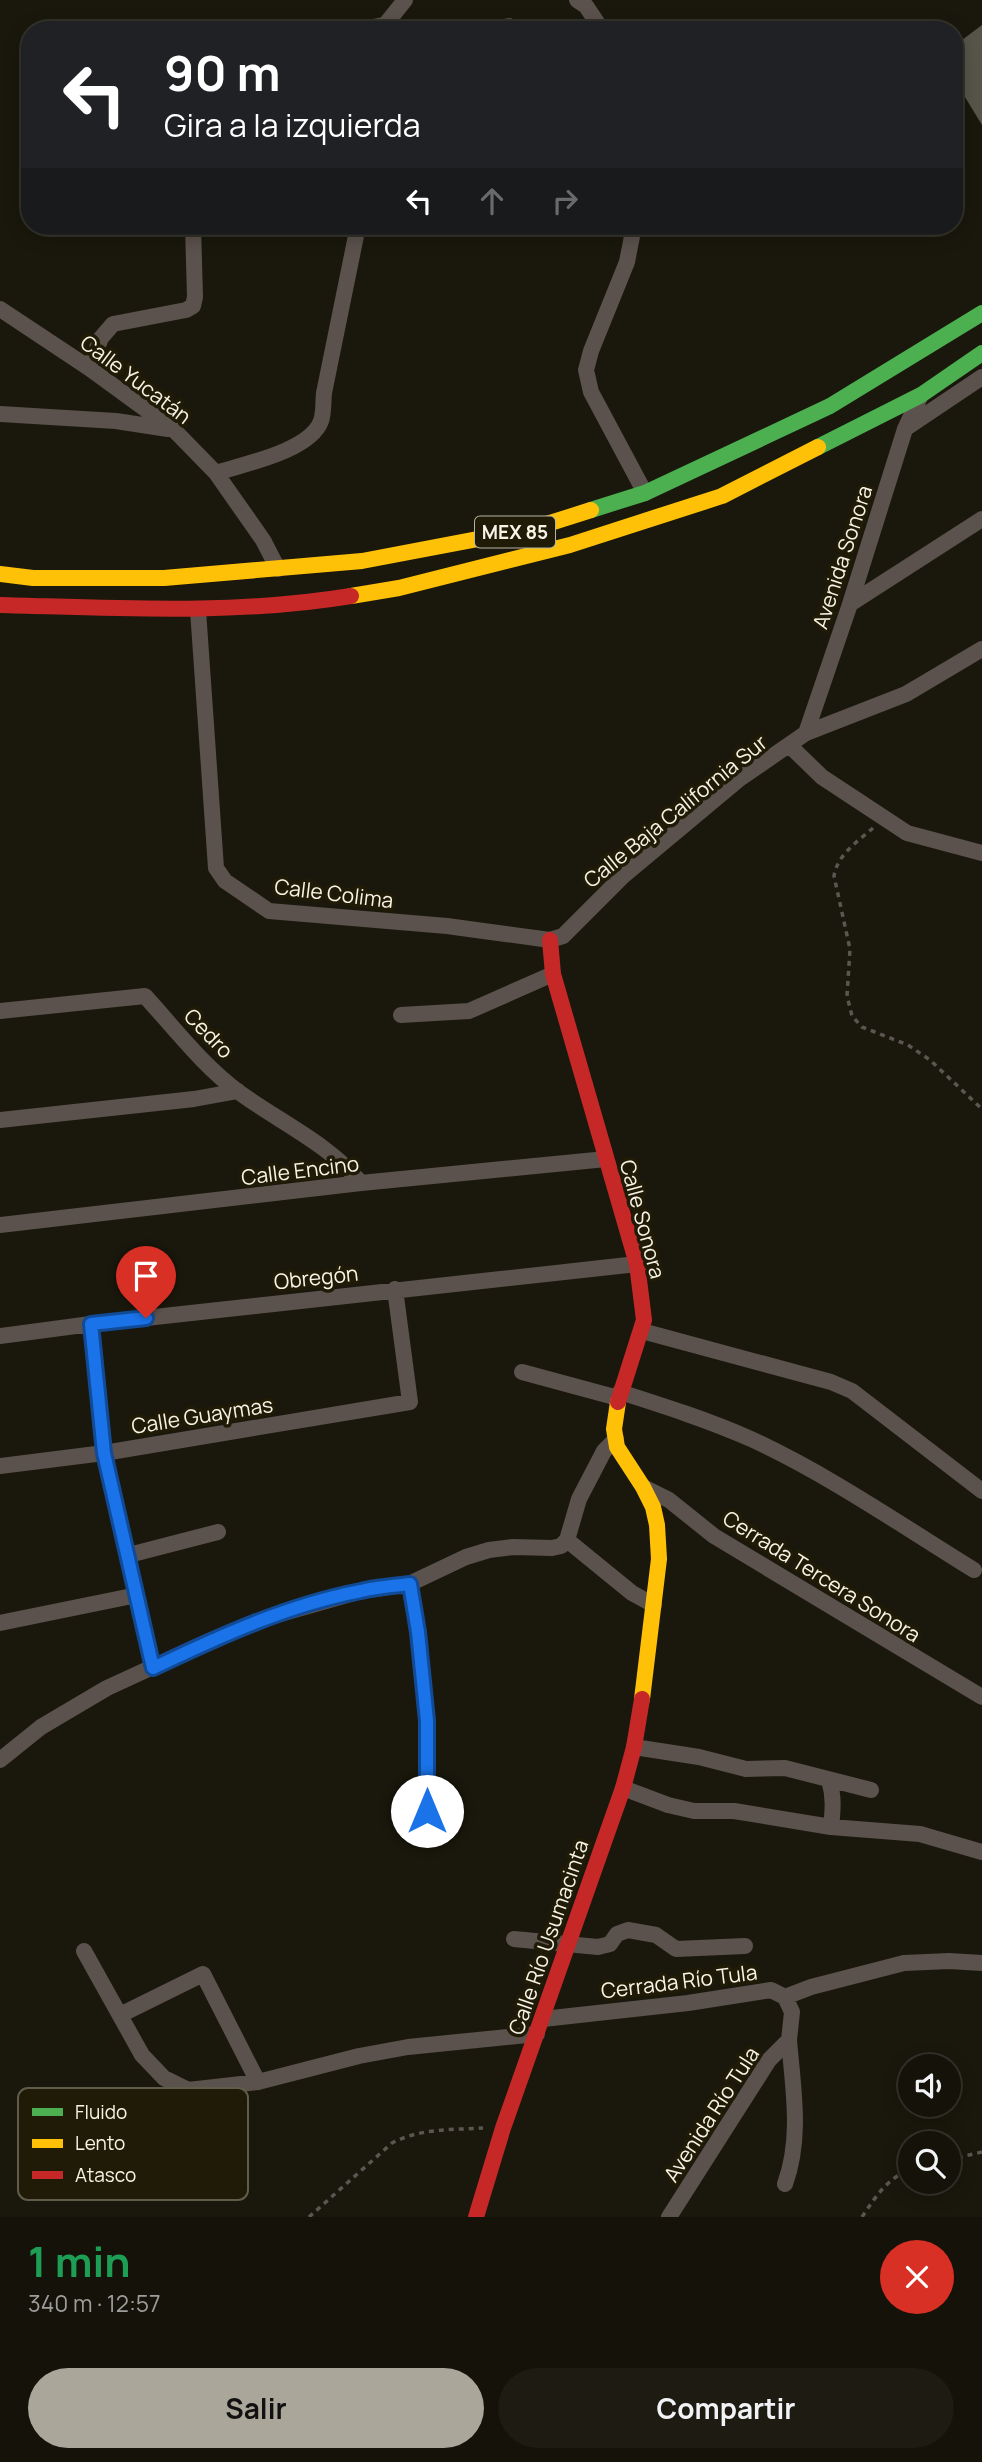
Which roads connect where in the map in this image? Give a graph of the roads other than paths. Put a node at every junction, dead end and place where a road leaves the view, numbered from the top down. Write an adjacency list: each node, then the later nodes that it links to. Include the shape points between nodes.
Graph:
1 (405, 0): 3 (street)
2 (577, 0): 4 (street)
3 (387, 21)
4 (596, 21)
5 (193, 235): 11 (street, via 193,306 113,324 101,338)
6 (357, 235): 17 (street, via 321,421 295,447)
7 (633, 235): 18 (street, via 586,370 591,392)
8 (0, 309): 11 (street, Calle Yucatán)
9 (982, 313): 18 (main road, MEX 85, via 830,406)
10 (982, 353): 13 (main road, MEX 85)
11 (89, 368): 16 (street, Calle Yucatán)
12 (982, 377): 15 (street)
13 (921, 395): 15 (street, Avenida Sonora); 24 (main road, MEX 85, via 722,496 569,545 399,588 300,604)
14 (0, 414): 16 (street, via 116,421)
15 (905, 429): 22 (street, Avenida Sonora)
16 (174, 430): 17 (street, Calle Yucatán)
17 (216, 474): 20 (street, Calle Yucatán)
18 (645, 493): 20 (main road, MEX 85, via 531,529 362,561)
19 (982, 519): 22 (street)
20 (278, 569): 21 (main road, MEX 85, via 164,579)
21 (0, 574)
22 (850, 604): 26 (street, Avenida Sonora)
23 (0, 605): 24 (main road, MEX 85)
24 (198, 610): 29 (street, Calle Colima, via 216,868 225,881 269,911)
25 (982, 649): 26 (street, Calle Baja California Sur, via 906,694)
26 (806, 733): 27 (street, Calle Baja California Sur)
27 (789, 745): 28 (street, via 822,777 908,833); 29 (street, Calle Baja California Sur, via 738,780 623,876 563,936)
28 (982, 853)
29 (550, 940): 30 (main road, Calle Sonora)
30 (553, 974): 32 (street, via 469,1010); 35 (main road, Calle Sonora)
31 (0, 1010): 33 (street, Cedro, via 145,996)
32 (401, 1015)
33 (238, 1091): 34 (street); 36 (street, Cedro, via 346,1165)
34 (0, 1120)
35 (606, 1159): 36 (street, Calle Encino); 38 (main road, Calle Sonora)
36 (361, 1183): 37 (street, Calle Encino)
37 (0, 1225)
38 (637, 1264): 39 (street, Obregón); 41 (main road, Calle Sonora)
39 (395, 1289): 40 (street, Obregón); 46 (street, Calle Guaymas, via 411,1402)
40 (91, 1324): 42 (street, Obregón); 46 (street)
41 (642, 1331): 44 (main road, Calle Sonora); 49 (street, via 852,1391)
42 (0, 1336)
43 (522, 1372): 44 (street)
44 (619, 1395): 45 (main road, Calle Sonora); 53 (street, via 689,1413 752,1440 816,1473)
45 (616, 1440): 48 (main road, Calle Sonora); 51 (street, via 604,1451 579,1499)
46 (104, 1453): 47 (street, Calle Guaymas); 52 (street)
47 (0, 1466)
48 (643, 1487): 56 (main road, Calle Sonora, via 657,1525); 60 (street, Cerrada Tercera Sonora, via 669,1500 726,1543)
49 (982, 1491)
50 (219, 1532): 52 (street)
51 (564, 1543): 54 (street, via 552,1548 489,1549); 56 (street)
52 (129, 1555): 55 (street)
53 (974, 1570)
54 (410, 1584): 58 (street, via 361,1591 266,1618); 66 (street, via 427,1721)
55 (137, 1595): 57 (street); 58 (street)
56 (654, 1605): 59 (main road, Calle Sonora)
57 (0, 1623)
58 (153, 1668): 62 (street, via 107,1688 41,1727)
59 (647, 1668): 61 (main road, Calle Río Usumacinta)
60 (982, 1697)
61 (635, 1747): 63 (street, via 746,1769 785,1768); 64 (main road, Calle Río Usumacinta)
62 (0, 1760)
63 (829, 1780): 65 (street); 67 (street)
64 (623, 1788): 67 (street, via 694,1811 734,1811); 70 (main road, Calle Río Usumacinta)
65 (871, 1790)
66 (427, 1811)
67 (831, 1827): 68 (street, via 920,1834)
68 (982, 1852)
69 (514, 1939): 70 (street)
70 (568, 1942): 71 (street, via 605,1946 628,1930 656,1935 676,1949); 76 (main road, Calle Río Usumacinta)
71 (745, 1946)
72 (84, 1951): 75 (street)
73 (982, 1964): 74 (street, Cerrada Río Tula, via 904,1963)
74 (785, 1997): 76 (street, Cerrada Río Tula, via 771,1990); 78 (street, Avenida Río Tula, via 792,2012)
75 (120, 2015): 79 (street, via 203,1974); 80 (street, via 142,2055 164,2078)
76 (543, 2019): 77 (main road, Calle Río Usumacinta)
77 (537, 2034): 79 (street, via 408,2047); 83 (main road, Calle Río Usumacinta)
78 (789, 2040): 82 (street, via 796,2136); 84 (street, Avenida Río Tula, via 769,2060)
79 (258, 2082): 81 (street)
80 (184, 2088)
81 (206, 2088)
82 (785, 2184)
83 (476, 2217)
84 (669, 2217)

